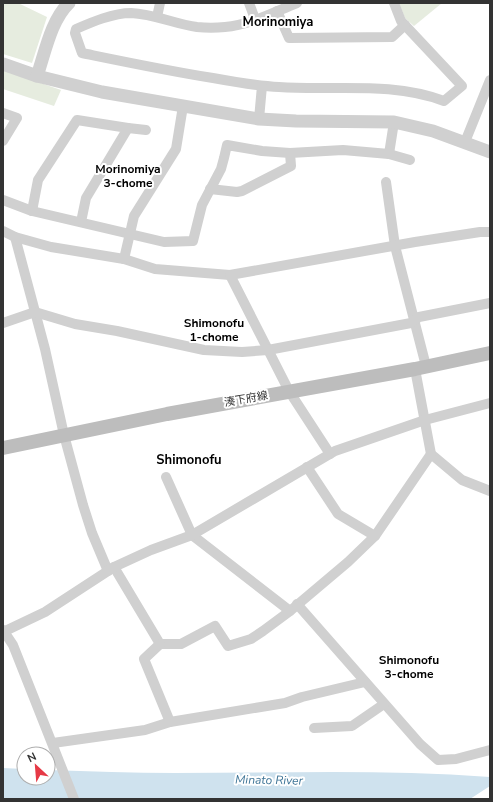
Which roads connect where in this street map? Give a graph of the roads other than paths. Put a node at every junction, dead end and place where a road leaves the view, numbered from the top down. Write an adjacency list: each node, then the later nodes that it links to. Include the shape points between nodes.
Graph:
1 (69, 3): 11 (street, via 53,27)
2 (160, 3): 7 (street)
3 (249, 3): 8 (street)
4 (297, 3): 6 (street)
5 (394, 3): 9 (street)
6 (277, 11): 8 (street); 9 (street, via 289,38 392,37)
7 (157, 17): 8 (street, via 198,27 225,27); 13 (street, via 131,13 116,15 76,29 75,33 82,53 169,71)
8 (255, 19)
9 (405, 25): 13 (street, via 462,86 444,101 387,89)
10 (3, 64): 11 (street)
11 (37, 76): 15 (street, via 102,92)
12 (490, 80): 14 (street)
13 (262, 86): 17 (street)
14 (486, 103): 22 (street)
15 (183, 106): 17 (street); 34 (street, via 176,149 134,216)
16 (3, 114): 21 (street, via 17,118)
17 (260, 119): 18 (street, via 296,122)
18 (394, 122): 22 (street); 25 (street)
19 (128, 128): 20 (street); 30 (street, via 76,120 38,180); 31 (street, via 86,198)
20 (146, 130)
21 (3, 141)
22 (465, 142): 23 (street)
23 (490, 152)
24 (290, 153): 25 (street, via 343,150); 28 (street, via 291,166 242,191); 28 (street, via 227,145 220,169)
25 (389, 154): 26 (street)
26 (410, 160)
27 (386, 182): 36 (street)
28 (210, 189): 34 (street, via 202,204 193,241 164,242)
29 (3, 200): 30 (street)
30 (32, 211): 31 (street)
31 (81, 222): 34 (street)
32 (3, 231): 35 (street)
33 (490, 232): 36 (street)
34 (130, 234): 37 (street)
35 (15, 237): 37 (street, via 52,247); 40 (street)
36 (395, 246): 38 (street); 41 (street)
37 (124, 259): 38 (street, via 155,269)
38 (230, 275): 43 (street)
39 (490, 303): 41 (street, via 420,316)
40 (35, 312): 42 (street); 43 (street, via 74,324 204,350); 49 (street)
41 (414, 321): 43 (street); 45 (street)
42 (3, 323)
43 (268, 350): 46 (street)
44 (490, 353): 45 (main road, 湊下府線)
45 (420, 367): 46 (main road, 湊下府線); 48 (street)
46 (289, 392): 49 (main road, 湊下府線); 51 (street)
47 (490, 403): 48 (street)
48 (425, 420): 51 (street); 52 (street)
49 (64, 435): 50 (main road, 湊下府線); 58 (street, via 92,533)
50 (3, 448)
51 (330, 454): 53 (street)
52 (431, 454): 55 (street, via 462,480); 57 (street)
53 (308, 467): 56 (street); 57 (street, via 338,514)
54 (166, 477): 56 (street)
55 (490, 492)
56 (192, 535): 58 (street, via 151,550); 60 (street)
57 (375, 536): 59 (street)
58 (111, 569): 61 (street, via 45,612); 62 (street)
59 (297, 604): 60 (street); 63 (street)
60 (290, 611): 62 (street, via 251,639 228,646 215,626 180,644)
61 (3, 631): 67 (street, via 13,645)
62 (160, 644): 65 (street, via 144,659)
63 (365, 682): 64 (street); 65 (street, via 285,703)
64 (384, 704): 66 (street, via 352,726); 68 (street, via 438,760 456,759)
65 (170, 722): 67 (street, via 145,730)
66 (314, 728)
67 (53, 743): 69 (street)
68 (490, 750)
69 (74, 799)

